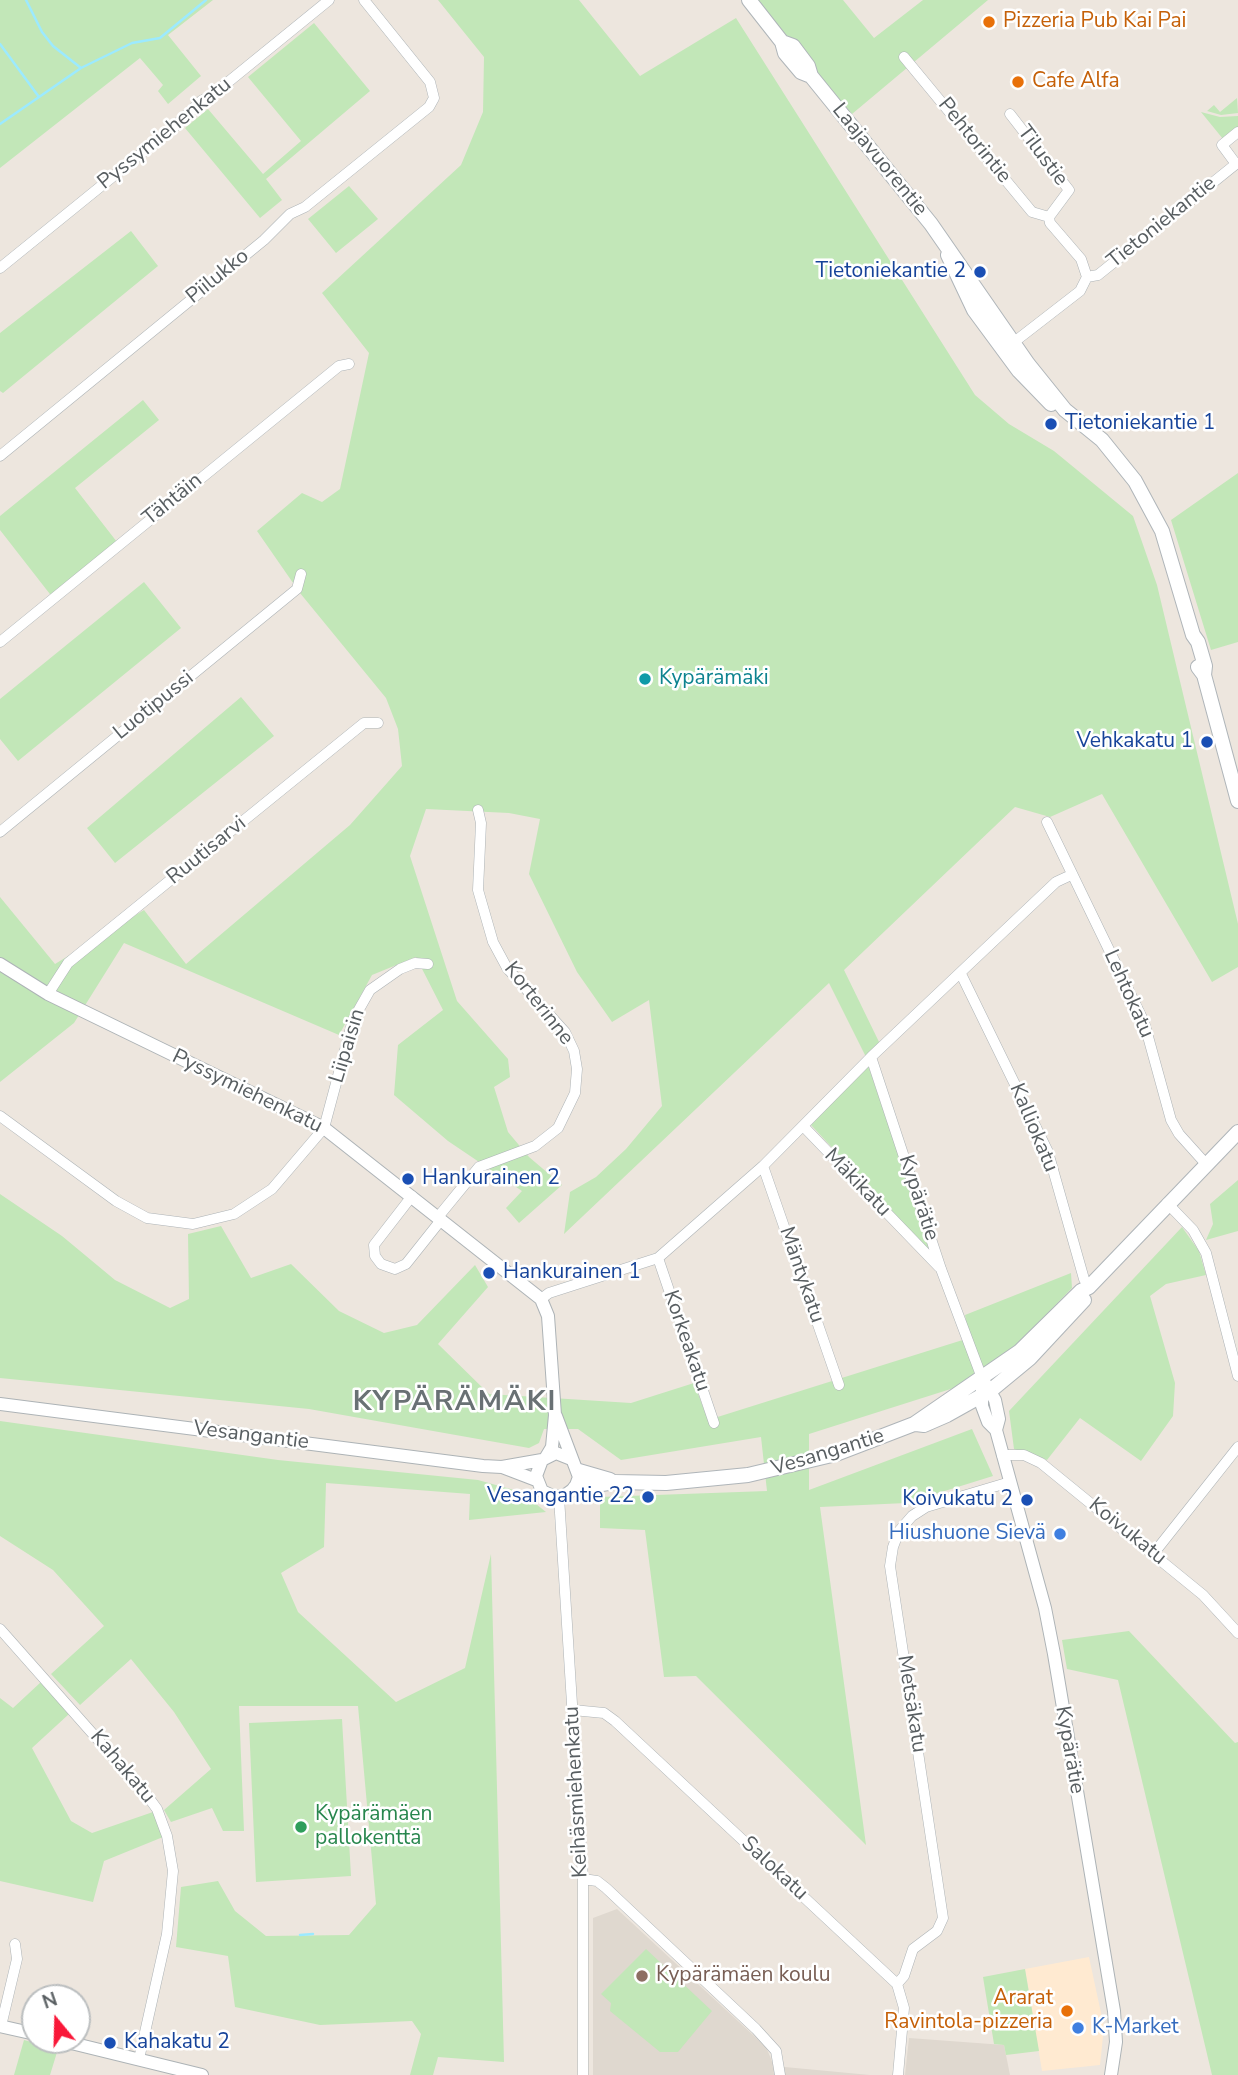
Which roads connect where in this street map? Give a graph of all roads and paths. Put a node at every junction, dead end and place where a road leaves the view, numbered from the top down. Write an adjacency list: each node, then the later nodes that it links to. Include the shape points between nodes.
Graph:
1 (329, 0): 8 (street, Pyssymiehenkatu)
2 (364, 0): 12 (street, Piilukko, via 430,82 434,97 419,115 305,207 290,214)
3 (749, 0): 10 (main road, Laajavuorentie, via 782,42 793,46 811,76 945,246 963,291)
4 (904, 57): 7 (street, Pehtorintie, via 1032,212)
5 (1010, 114): 7 (street, Tilustie, via 1069,190)
6 (1238, 132): 9 (street, Tietoniekantie, via 1222,145 1236,164 1098,275)
7 (1049, 217): 9 (street, Tilustie, via 1081,259)
8 (0, 268)
9 (1087, 277): 10 (street, via 1080,290)
10 (1008, 347): 16 (main road, Laajavuorentie, via 1037,391 1102,440 1146,497 1162,531)
11 (349, 364): 14 (street, Tähtäin, via 338,366)
12 (0, 456)
13 (300, 574): 19 (street, Luotipussi, via 297,589)
14 (0, 642)
15 (378, 723): 24 (street, Ruutisarvi, via 364,723 68,963)
16 (1238, 801)
17 (478, 810): 34 (street, Korterinne, via 478,890 493,942 507,968 565,1032 575,1051 575,1093 558,1128 535,1146 479,1167)
18 (1047, 822): 20 (street, Lehtokatu)
19 (0, 832)
20 (1071, 875): 23 (street, via 1056,883); 30 (street, Lehtokatu, via 1144,1022 1171,1120)
21 (0, 964): 24 (street, Pyssymiehenkatu)
22 (428, 964): 28 (street, Liipaisin, via 400,969 363,999)
23 (961, 974): 25 (street); 37 (street, Kalliokatu, via 1048,1152)
24 (48, 994): 28 (street, Pyssymiehenkatu)
25 (871, 1057): 27 (street); 36 (street, Kypärätie)
26 (0, 1116): 28 (street, via 133,1211 177,1223 220,1219 259,1200)
27 (803, 1126): 31 (street); 36 (street, Mäkikatu)
28 (324, 1128): 32 (street, Pyssymiehenkatu)
29 (1238, 1132): 30 (main road, Vesangantie)
30 (1206, 1164): 33 (main road, Vesangantie)
31 (763, 1166): 35 (street); 41 (street, Mäntykatu)
32 (412, 1196): 34 (street, Pyssymiehenkatu); 34 (street, Korterinne, via 374,1245 381,1264 395,1269 406,1264)
33 (1167, 1203): 37 (main road, Vesangantie); 39 (street, via 1194,1230 1206,1253)
34 (440, 1218): 38 (street, Pyssymiehenkatu)
35 (657, 1258): 38 (street); 45 (street, Korkeakatu)
36 (941, 1269): 40 (street, Kypärätie)
37 (1089, 1287): 40 (main road, Vesangantie, via 1020,1351); 42 (main road, Vesangantie, via 1087,1296 1056,1333)
38 (541, 1299): 44 (street, via 548,1317)
39 (1238, 1376)
40 (982, 1378): 42 (street, Kypärätie); 46 (main road, Vesangantie)
41 (839, 1385)
42 (986, 1394): 46 (main road, Vesangantie, via 924,1424); 48 (street, Kypärätie, via 998,1410 996,1430)
43 (0, 1404): 51 (street, Vesangantie)
44 (555, 1415): 49 (street, via 552,1447); 50 (street)
45 (714, 1423)
46 (914, 1424): 53 (main road, Vesangantie, via 836,1454 748,1475 666,1483)
47 (1238, 1447): 57 (street)
48 (1002, 1455): 54 (street, Kypärätie); 57 (street, Koivukatu, via 1024,1455 1041,1463)
49 (544, 1458): 50 (street, via 556,1453); 51 (street, Vesangantie); 52 (street, via 537,1467)
50 (575, 1465): 53 (main road, Vesangantie); 55 (street)
51 (502, 1467): 52 (street, Vesangantie)
52 (536, 1480): 56 (street, via 542,1491)
53 (615, 1482): 55 (main road, Vesangantie)
54 (1010, 1482): 63 (street, Metsäkatu, via 926,1507 899,1531 893,1547 890,1566 943,1918 937,1930 913,1950); 72 (street, Kypärätie, via 1054,1654 1114,2011)
55 (575, 1488): 56 (street)
56 (560, 1503): 60 (street, Keihäsmiehenkatu)
57 (1154, 1553): 59 (street, Koivukatu)
58 (0, 1629): 67 (street, Kahakatu, via 146,1794 167,1836 173,1871 167,1934)
59 (1238, 1633)
60 (573, 1710): 61 (street, Keihäsmiehenkatu); 63 (street, Salokatu, via 596,1711 615,1721)
61 (583, 1879): 69 (street, Keihäsmiehenkatu); 70 (street, via 606,1888 756,2029 776,2051)
62 (15, 1944): 64 (street, via 17,1959)
63 (897, 1984): 71 (street, via 904,2008)
64 (1, 2026): 65 (street)
65 (21, 2031)
66 (91, 2048): 67 (street)
67 (139, 2059): 68 (street)
68 (202, 2075)
69 (583, 2075)
70 (780, 2075)
71 (898, 2075)
72 (1111, 2075)

